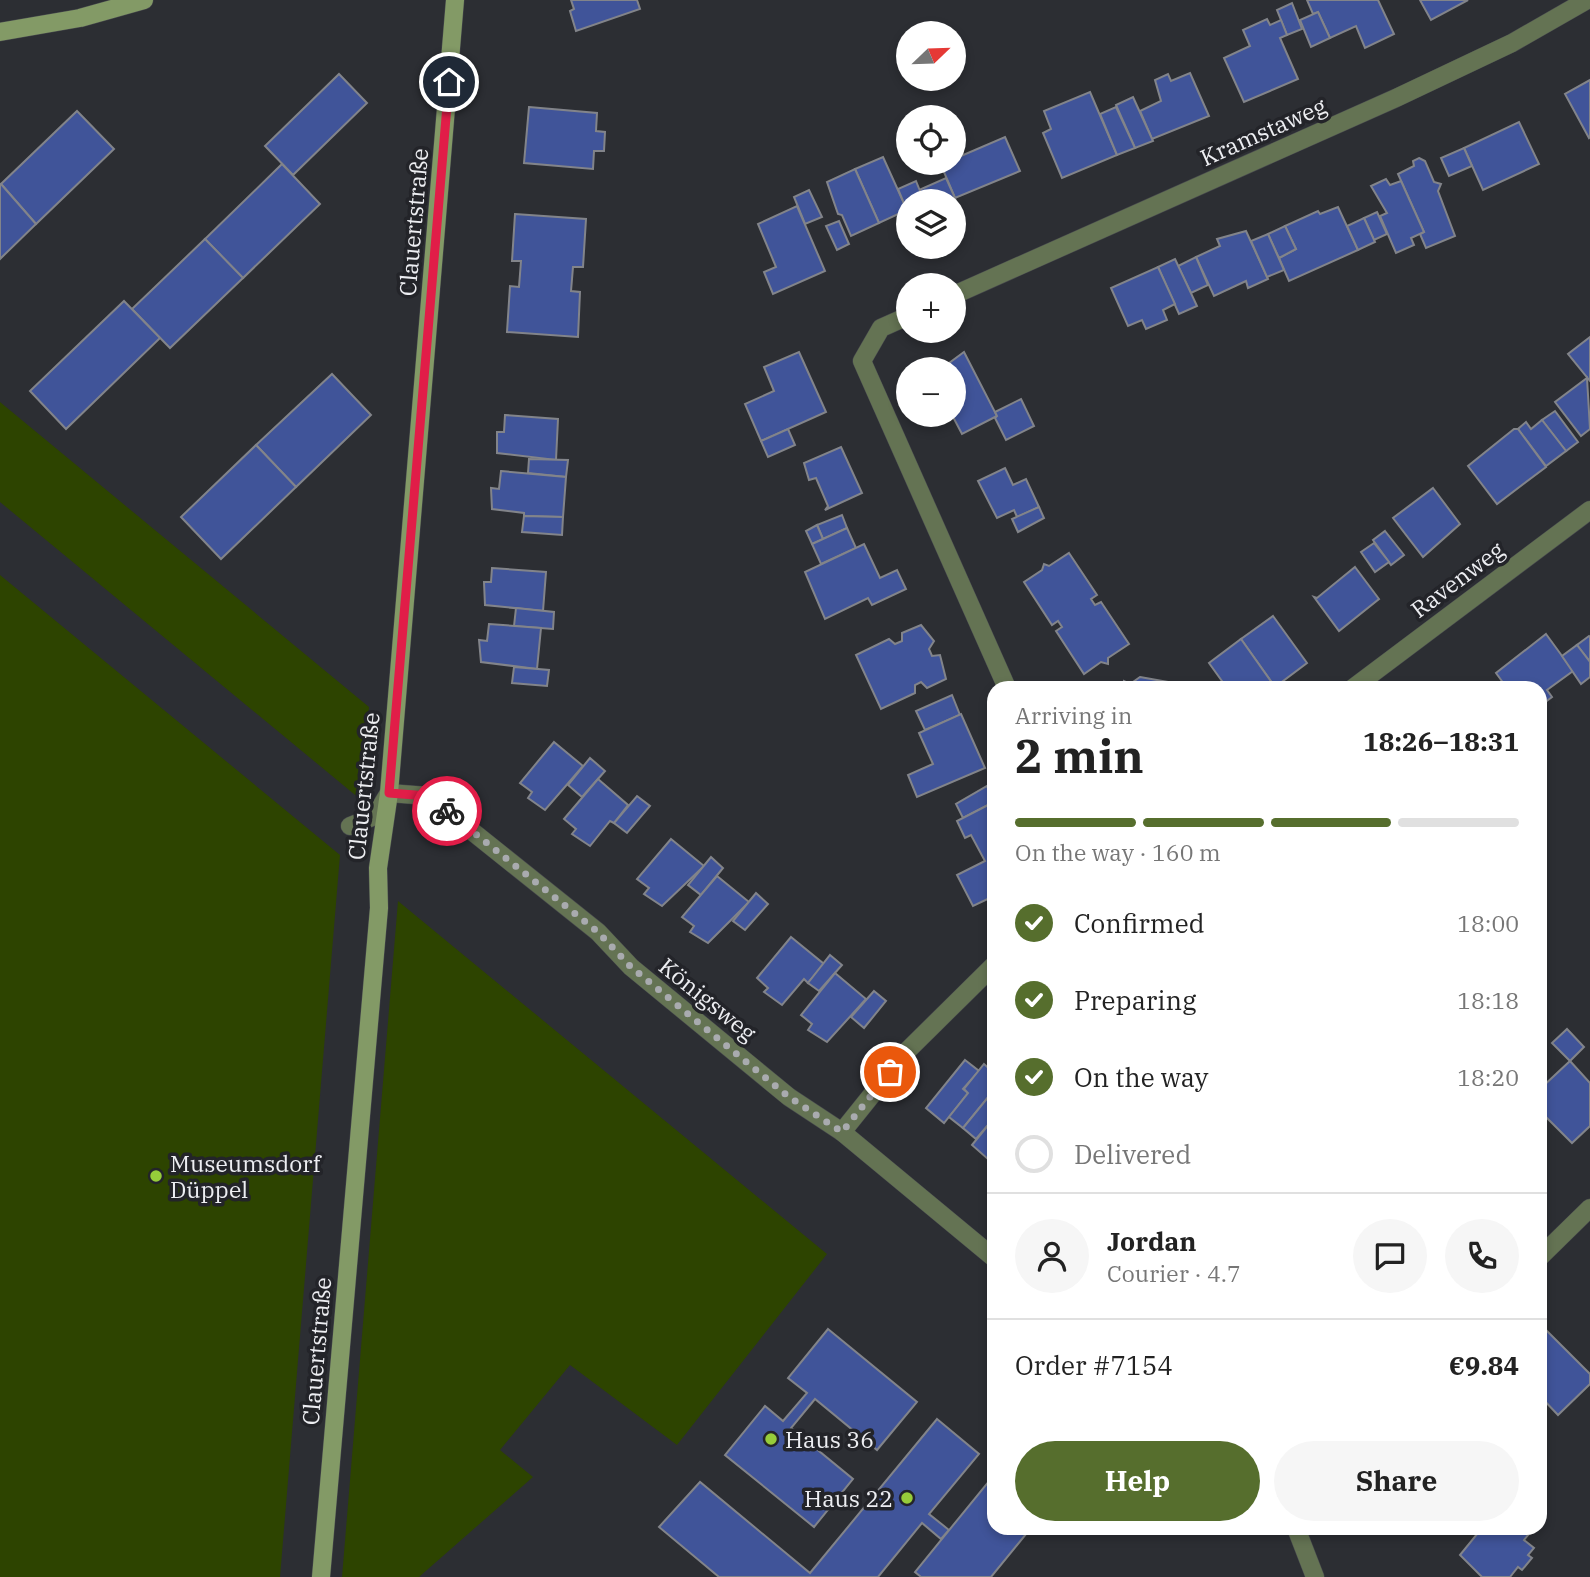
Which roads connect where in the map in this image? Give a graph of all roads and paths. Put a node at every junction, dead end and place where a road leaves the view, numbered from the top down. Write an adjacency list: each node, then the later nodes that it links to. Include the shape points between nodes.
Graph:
1 (144, 0): 4 (street, via 80,18)
2 (456, 0): 10 (street, Clauertstraße)
3 (1587, 0): 5 (street, Kramstaweg, via 1512,43 1396,98)
4 (0, 32)
5 (966, 290)
6 (896, 321): 8 (street, via 881,328 862,360)
7 (1590, 510): 9 (street, Ravenweg)
8 (1003, 681)
9 (1362, 681)
10 (389, 793): 11 (street, via 375,816); 13 (street, Königsweg, via 428,796 598,932 631,967 789,1097); 18 (street, Clauertstraße)
11 (350, 826)
12 (987, 972): 13 (street, via 907,1051)
13 (842, 1132): 16 (street, Königsweg)
14 (1590, 1208): 15 (street)
15 (1547, 1249)
16 (987, 1252)
17 (1299, 1535): 19 (street)
18 (321, 1577)
19 (1315, 1577)

